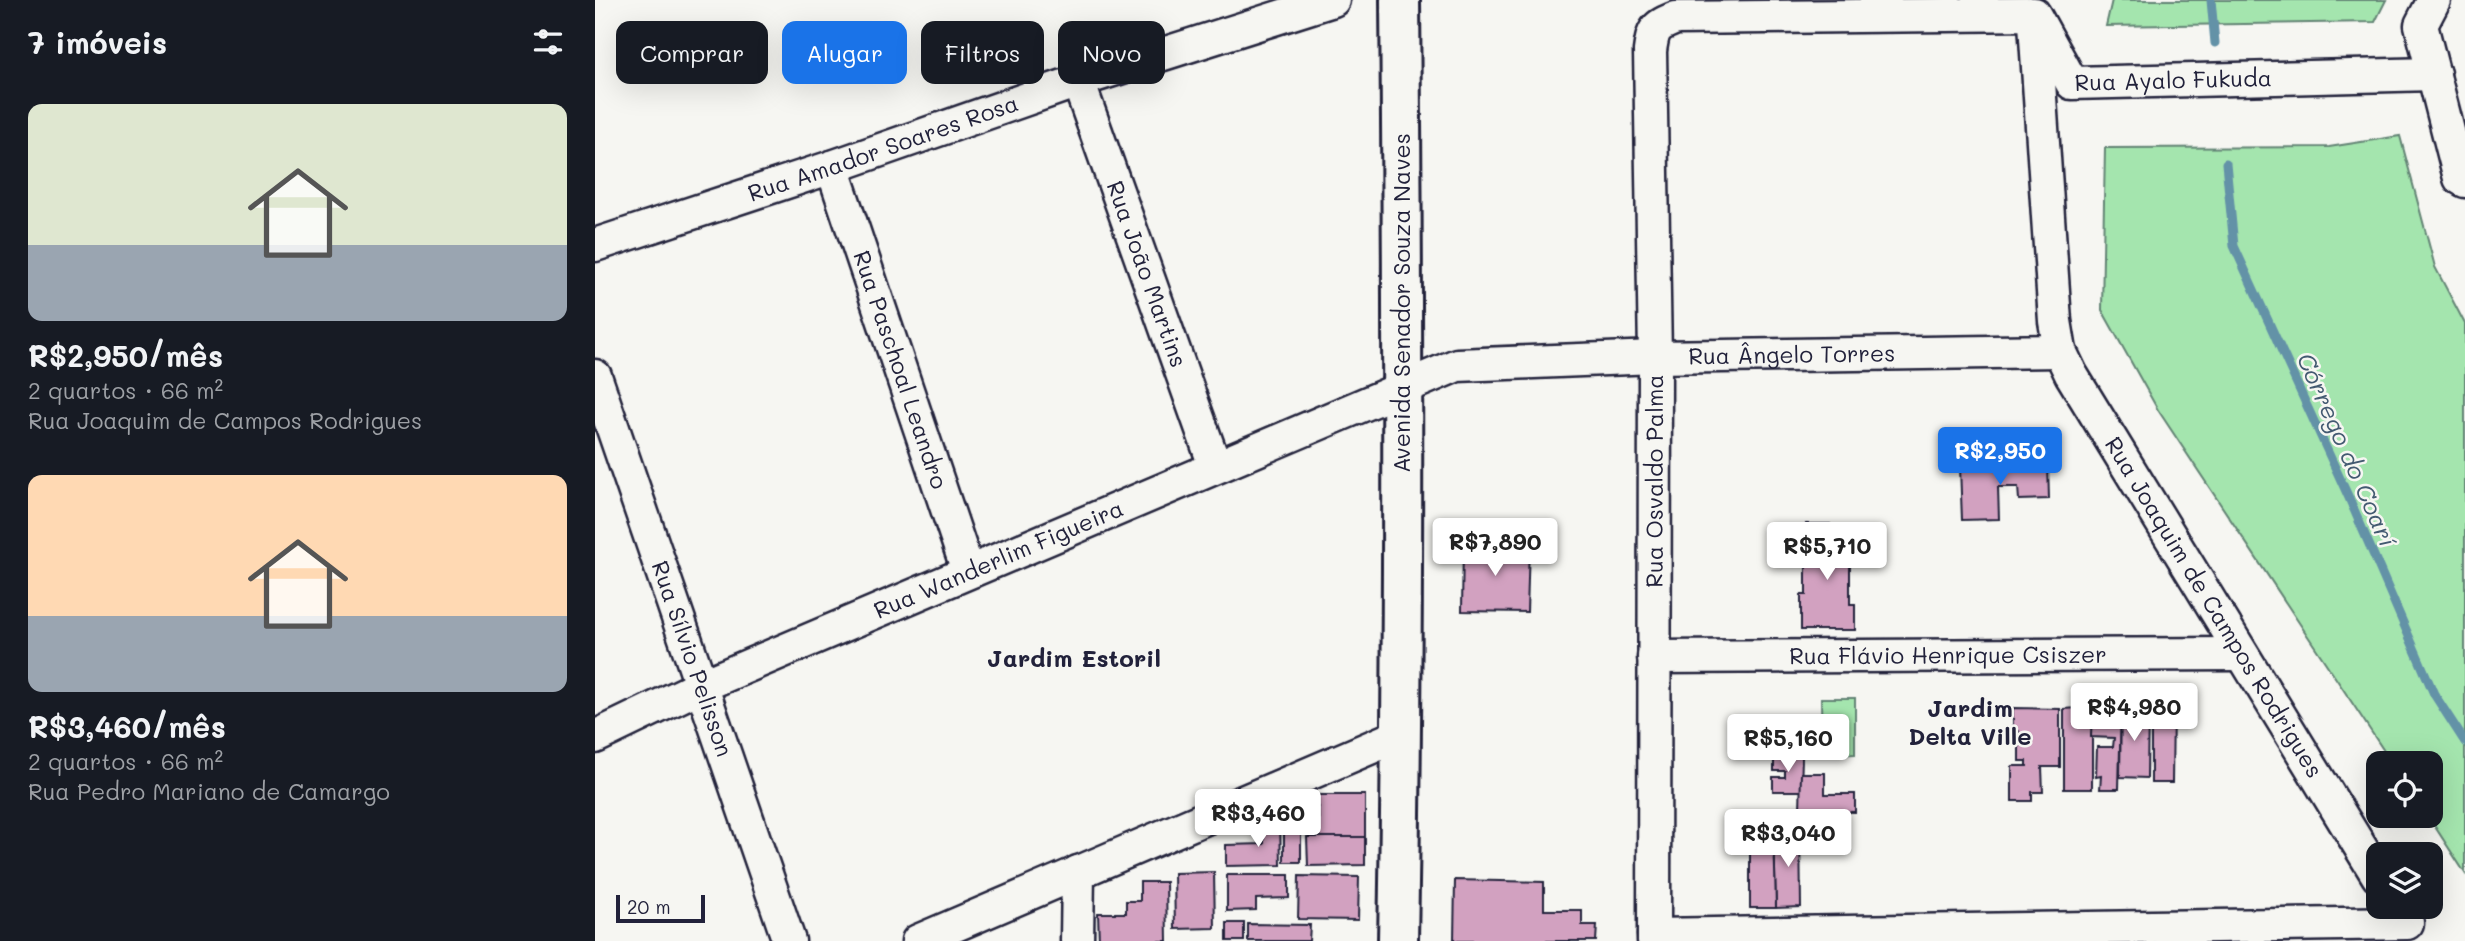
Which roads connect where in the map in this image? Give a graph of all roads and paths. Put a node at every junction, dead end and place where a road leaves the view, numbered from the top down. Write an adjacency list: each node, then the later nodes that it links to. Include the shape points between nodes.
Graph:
1 (1333, 0): 5 (street, Rua Amador Soares Rosa)
2 (1400, 0): 15 (street, Avenida Senador Souza Naves)
3 (2035, 7): 6 (street, Rua Ayalo Fukuda, via 2072,83); 12 (street, Rua Joaquim de Campos Rodrigues); 13 (street, Rua Osvaldo Palma, via 1677,18 1660,25 1652,34 1650,51)
4 (2427, 12): 6 (street)
5 (1165, 53)
6 (2434, 74): 10 (street, via 2460,178)
7 (1069, 84): 9 (street, Rua Amador Soares Rosa)
8 (1079, 84): 16 (street, Rua João Martins)
9 (832, 167): 11 (street, Rua Amador Soares Rosa); 17 (street, Rua Paschoal Leandro)
10 (2465, 181)
11 (595, 245)
12 (2060, 351): 13 (street, Rua Ângelo Torres); 18 (street, Rua Joaquim de Campos Rodrigues)
13 (1655, 357): 15 (street, Rua Ângelo Torres, via 1457,365); 19 (street, Rua Osvaldo Palma)
14 (595, 376): 20 (street, Rua Sílvio Pelisson)
15 (1403, 386): 16 (street, Rua Wanderlim Figueira); 21 (street, Avenida Senador Souza Naves)
16 (1215, 466): 17 (street, Rua Wanderlim Figueira)
17 (968, 571): 20 (street, Rua Wanderlim Figueira)
18 (2241, 654): 19 (street, Rua Flávio Henrique Csiszer); 23 (street, Rua Joaquim de Campos Rodrigues)
19 (1654, 657): 26 (street, Rua Osvaldo Palma)
20 (703, 685): 22 (street, Rua Wanderlim Figueira); 27 (street, Rua Sílvio Pelisson)
21 (1402, 734): 24 (street); 30 (street, Avenida Senador Souza Naves)
22 (595, 737)
23 (2366, 857)
24 (1078, 872): 28 (street); 29 (street)
25 (2407, 924): 26 (street)
26 (1654, 938)
27 (789, 941)
28 (918, 941)
29 (1077, 941)
30 (1398, 941)

